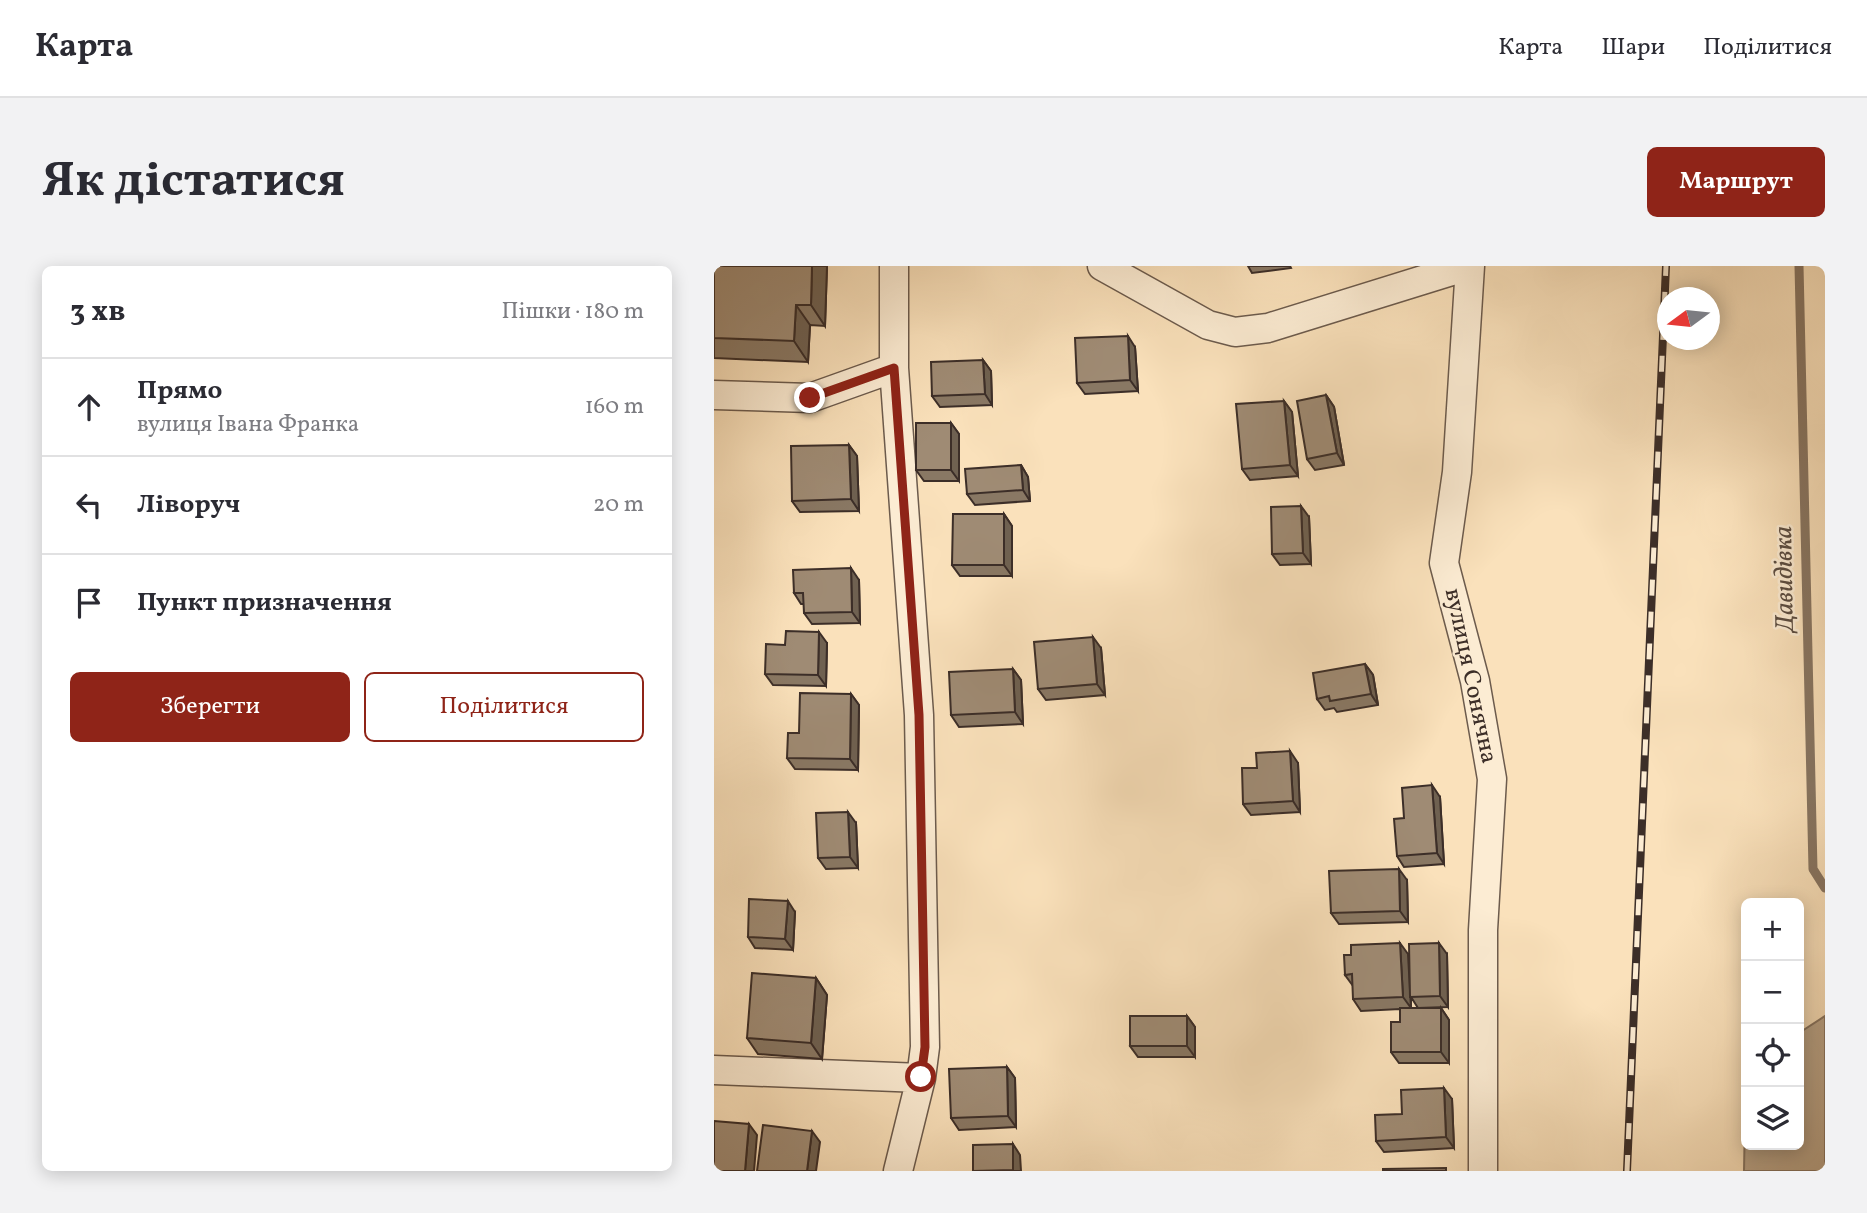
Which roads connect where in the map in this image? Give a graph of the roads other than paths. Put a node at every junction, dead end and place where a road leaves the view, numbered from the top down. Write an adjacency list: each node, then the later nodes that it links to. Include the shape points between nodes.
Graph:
1 (894, 266): 4 (street)
2 (1102, 266): 3 (street, via 1208,325 1235,332 1268,328)
3 (1469, 266): 9 (street, вулиця Сонячна, via 1457,472 1444,563 1475,681 1492,779 1483,930)
4 (894, 368): 5 (street, via 810,398); 7 (street, via 919,715 925,1047)
5 (714, 395)
6 (714, 1070): 7 (street)
7 (921, 1077): 8 (street)
8 (898, 1171)
9 (1483, 1171)

